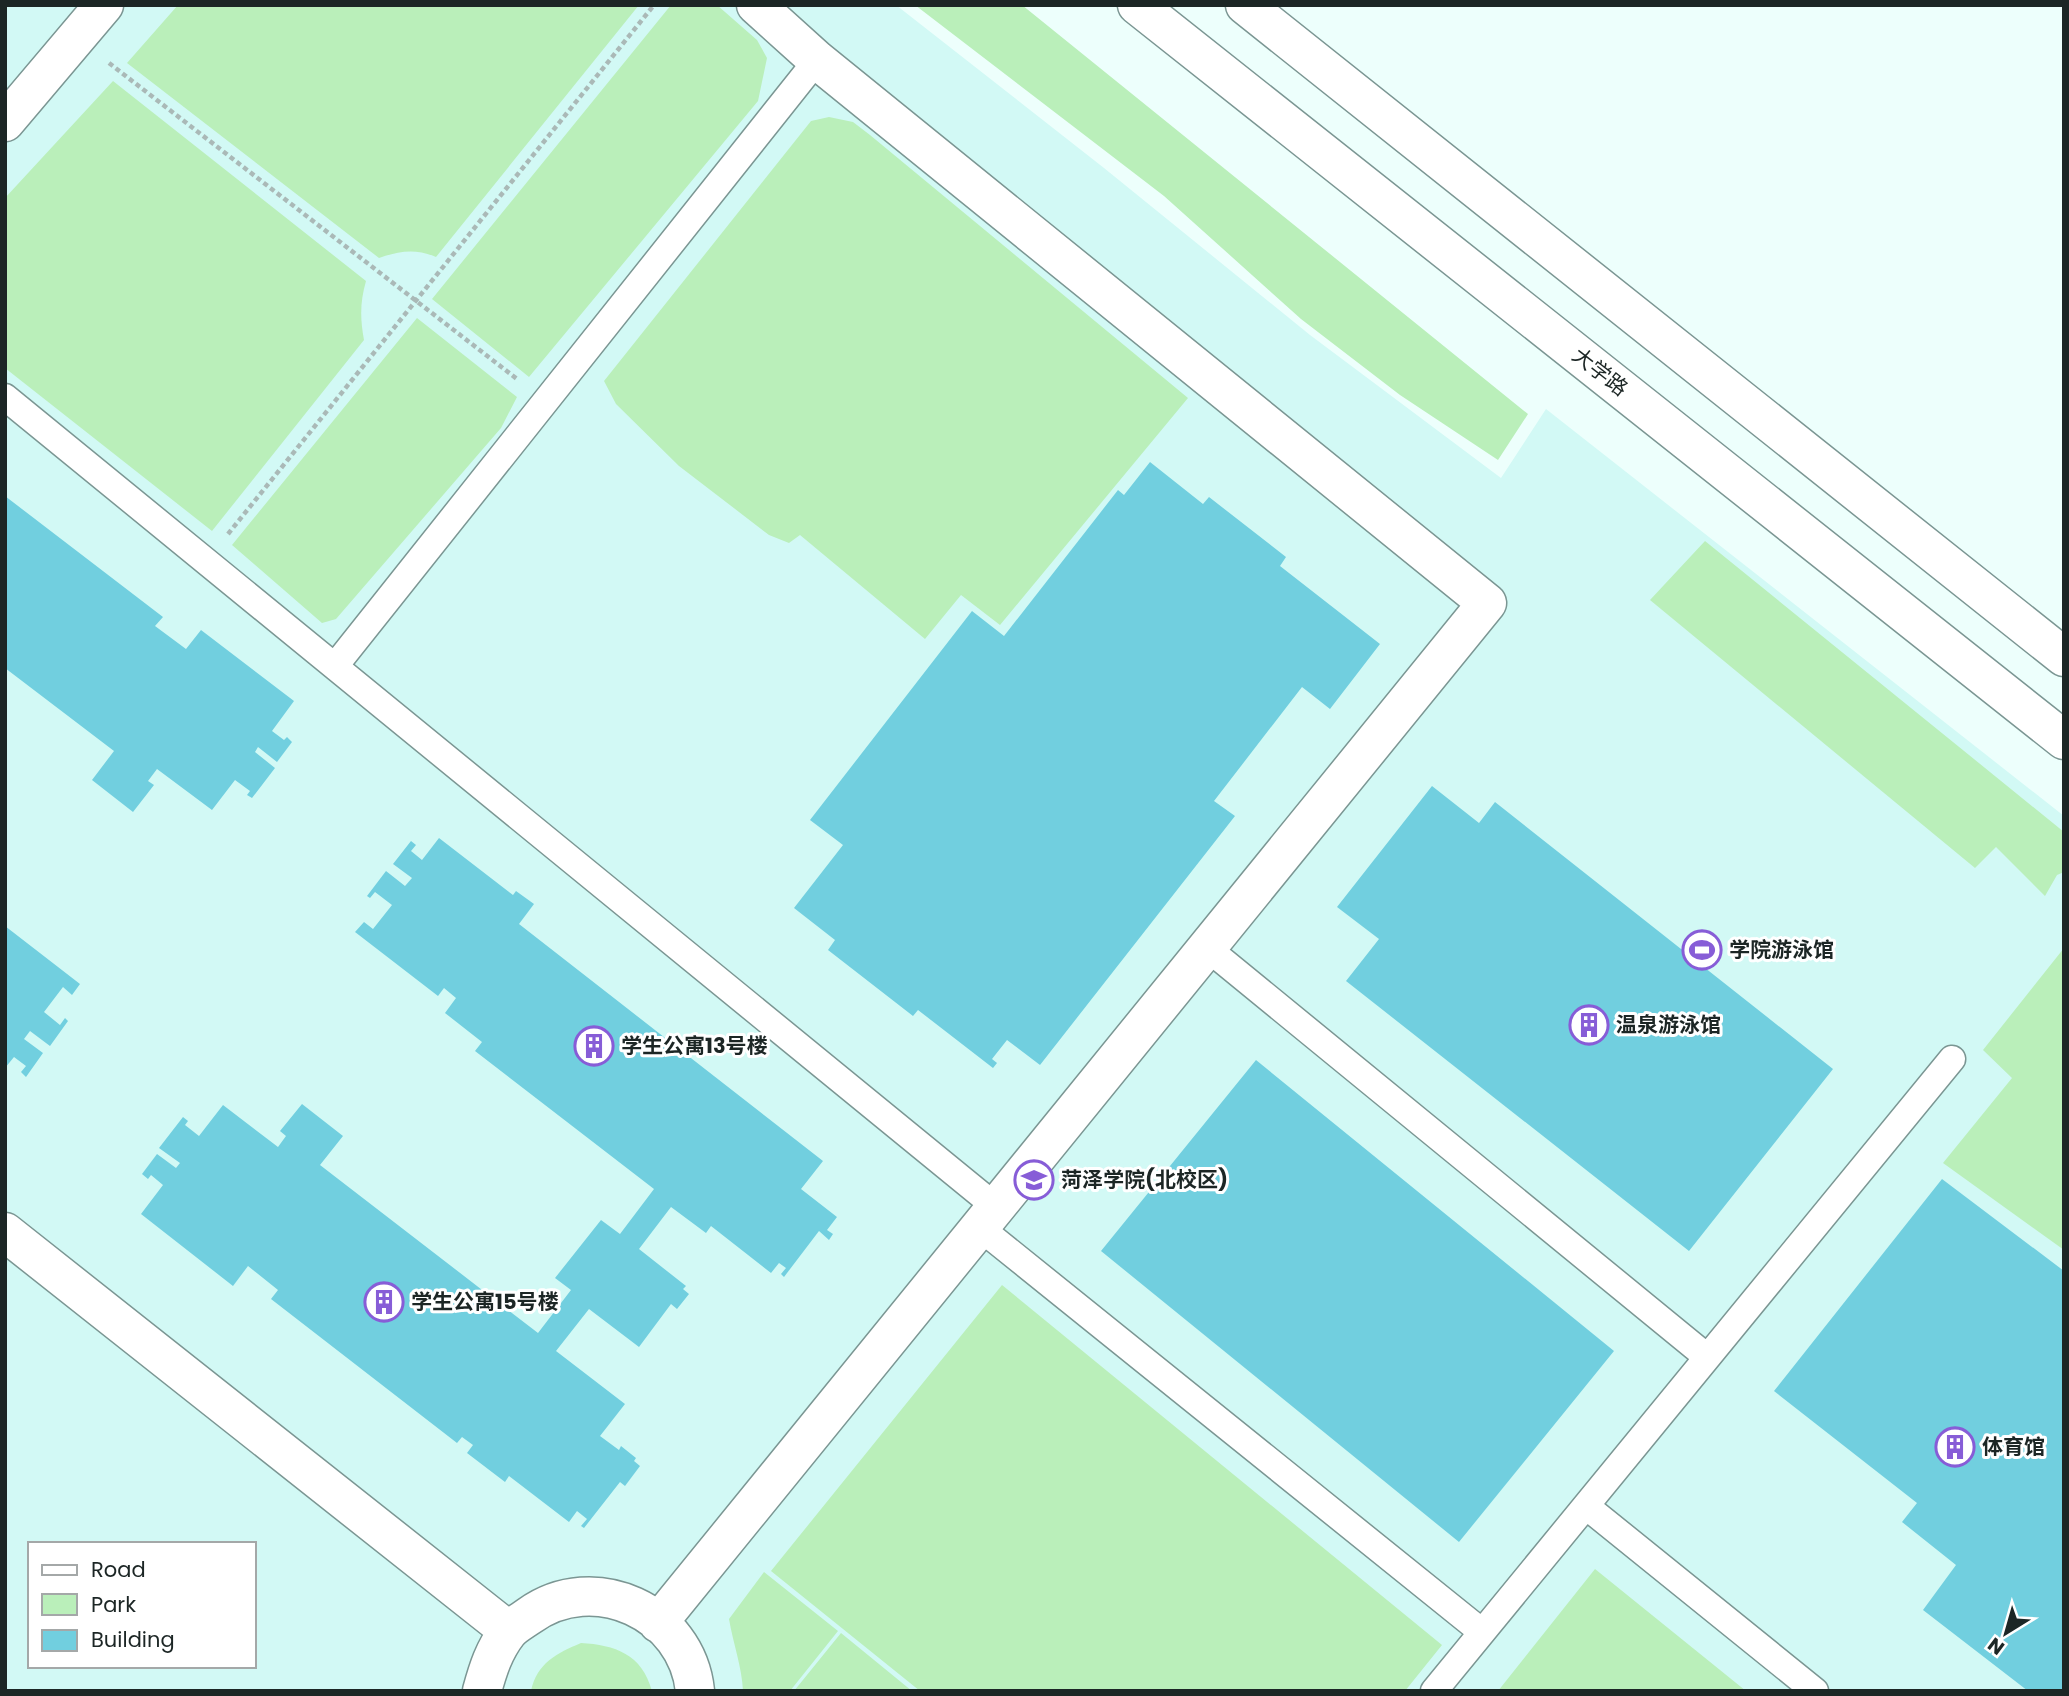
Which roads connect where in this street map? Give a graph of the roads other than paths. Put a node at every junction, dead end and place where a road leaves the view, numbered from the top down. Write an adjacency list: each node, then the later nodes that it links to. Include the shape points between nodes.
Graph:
1 (104, 5): 6 (street)
2 (756, 5): 5 (street)
3 (1137, 5): 10 (street, 大学路)
4 (1245, 5): 8 (street)
5 (817, 60): 9 (lane); 11 (street, via 1487,603)
6 (5, 122)
7 (5, 397): 9 (lane)
8 (2064, 657)
9 (335, 666): 13 (lane)
10 (2064, 740)
11 (1206, 947): 13 (street); 15 (lane)
12 (1952, 1059): 15 (lane)
13 (988, 1217): 17 (street); 19 (lane)
14 (5, 1232): 18 (street)
15 (1707, 1357): 16 (lane)
16 (1586, 1506): 19 (lane); 23 (lane)
17 (658, 1623): 18 (street, via 634,1605 590,1595 546,1604); 21 (street, via 671,1632 693,1671)
18 (509, 1631): 20 (street, via 489,1662)
19 (1482, 1632): 22 (lane)
20 (482, 1691)
21 (695, 1691)
22 (1434, 1691)
23 (1815, 1691)

